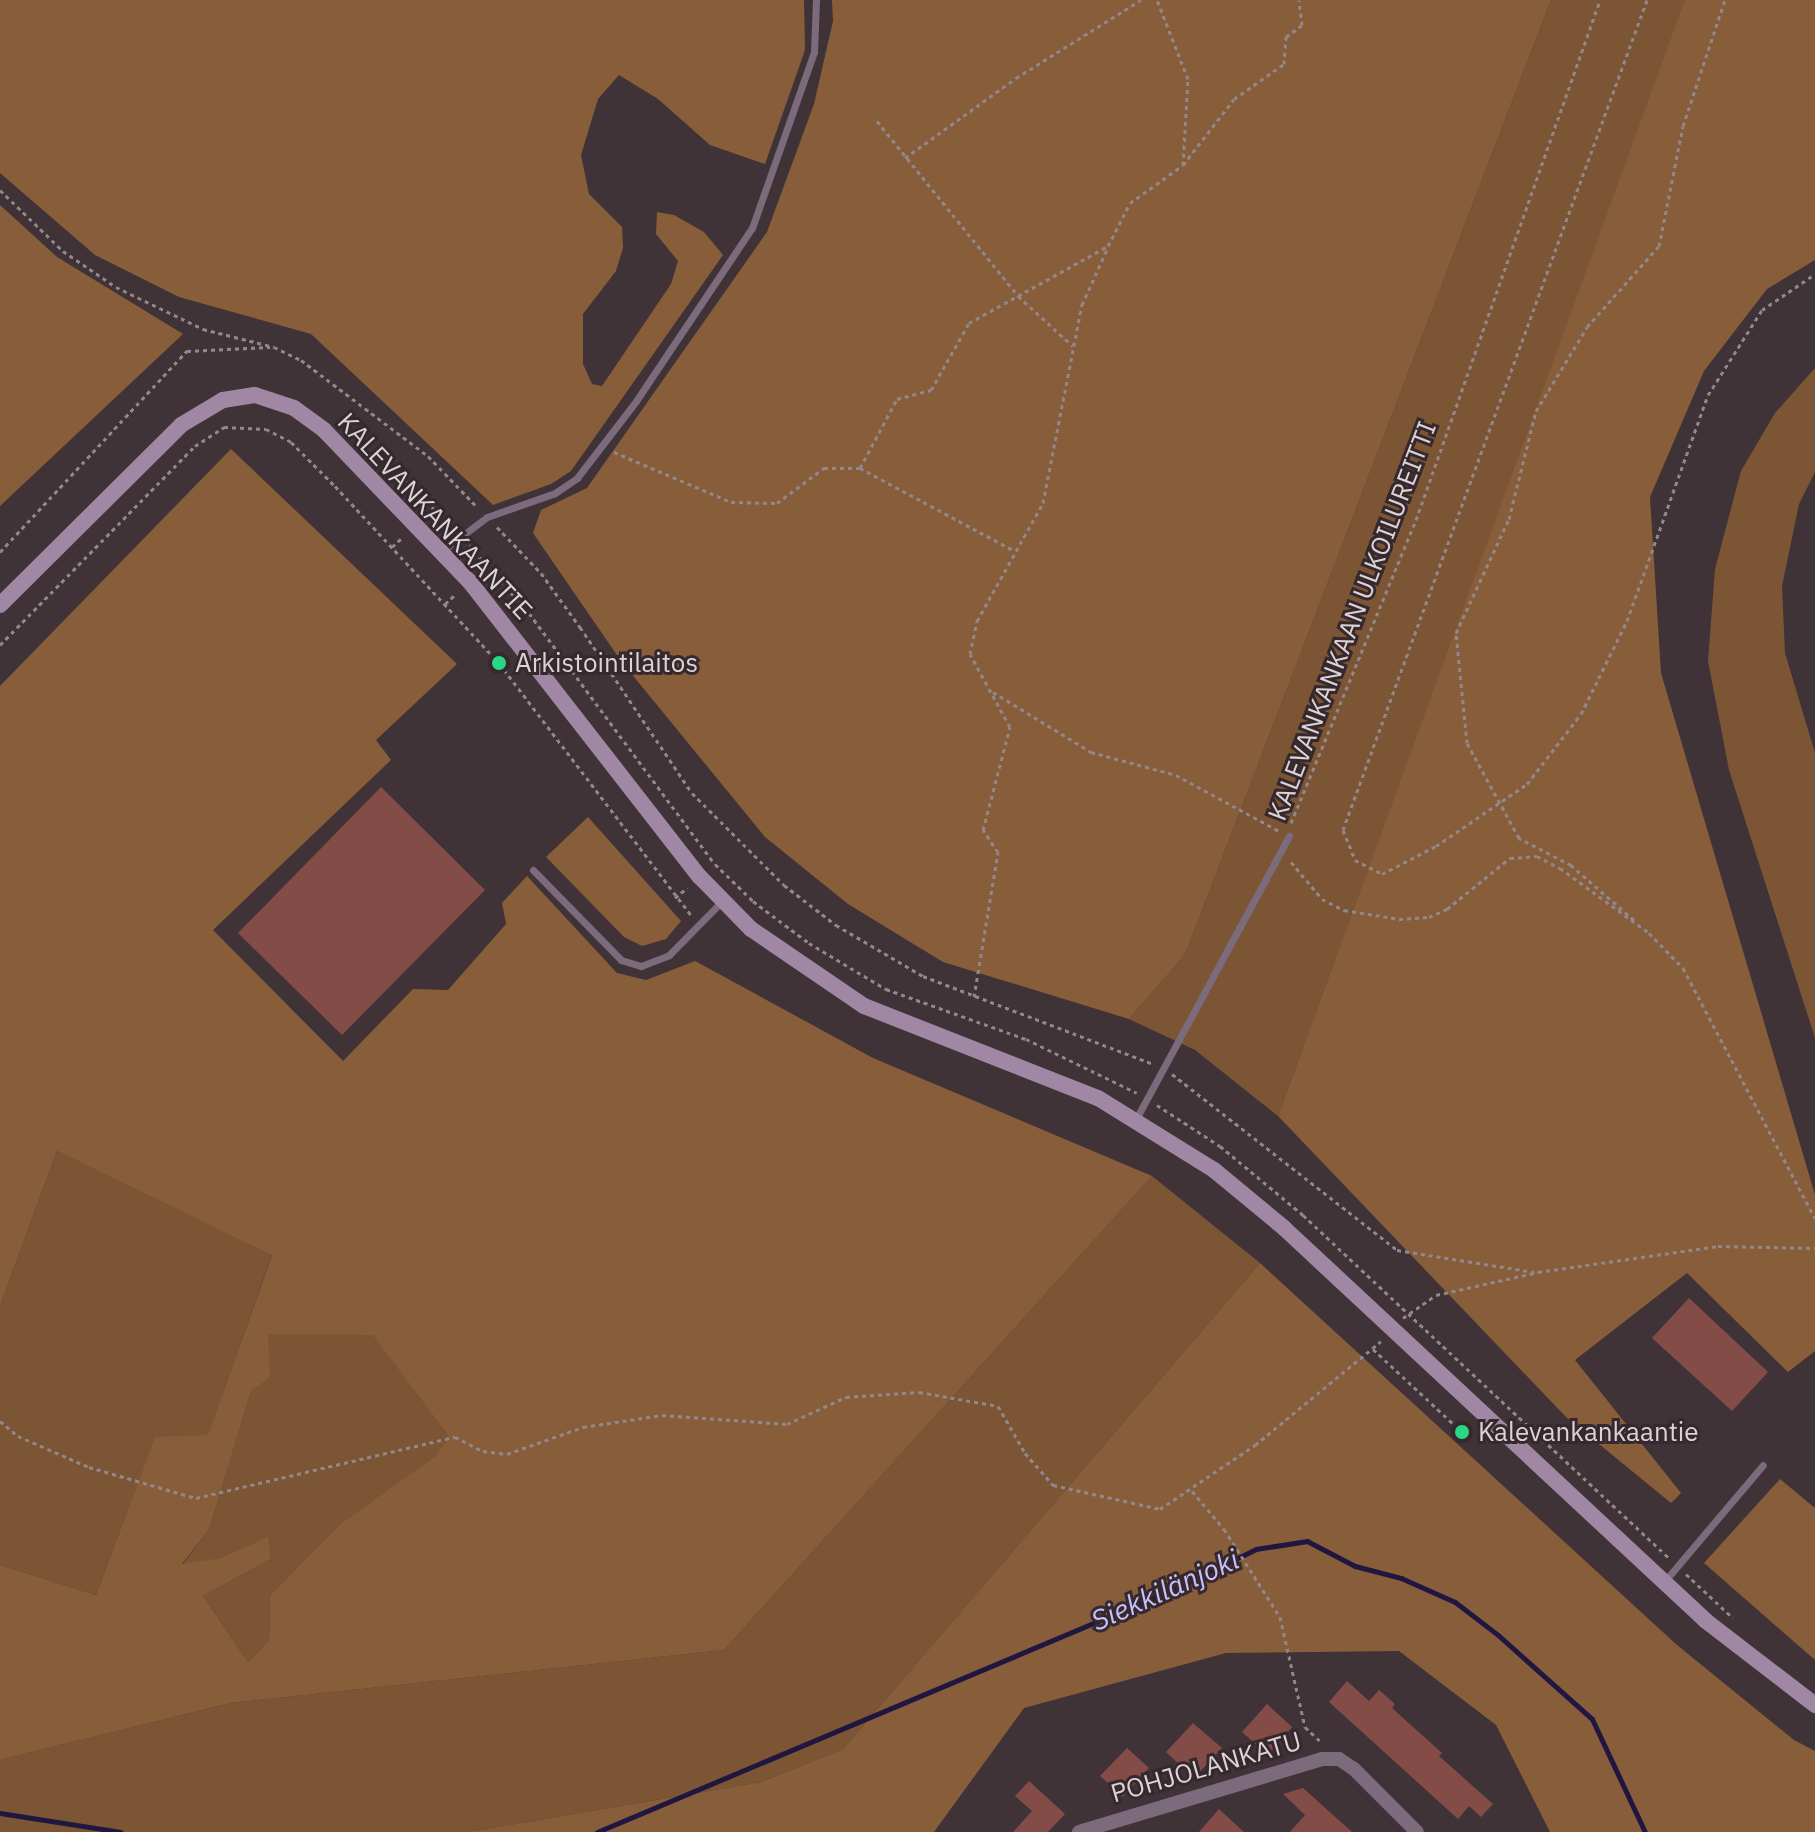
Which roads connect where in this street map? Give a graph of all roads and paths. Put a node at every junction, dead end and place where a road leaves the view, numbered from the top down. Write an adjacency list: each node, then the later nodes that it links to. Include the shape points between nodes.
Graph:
1 (816, 0): 17 (lane, via 814,52 752,228)
2 (1141, 0): 9 (path, via 1016,78)
3 (1157, 0): 10 (path, via 1188,79)
4 (1299, 0): 10 (path, via 1302,25 1286,37 1284,64 1234,99)
5 (1600, 0): 27 (path, KALEVANKANKAAN ULKOILUREITTI, via 1416,520 1388,578)
6 (1647, 0): 26 (path, via 1343,830 1355,860 1382,874)
7 (1725, 0): 26 (path, via 1683,126 1659,246 1587,327 1536,411 1509,519 1456,633 1467,743)
8 (877, 121): 9 (path)
9 (905, 158): 14 (path)
10 (1183, 165): 12 (path, via 1130,203)
11 (0, 190): 16 (path, via 63,251 116,287 203,329)
12 (1108, 246): 14 (path); 15 (path, via 1082,305)
13 (1815, 274): 26 (path, via 1762,310 1708,395 1627,621 1581,714 1527,784)
14 (1018, 296): 15 (path); 18 (path, via 969,323 931,390 897,399)
15 (1073, 346): 22 (path, via 1043,503)
16 (274, 347): 19 (path, via 333,383 428,456); 21 (path, via 187,351)
17 (603, 447): 18 (path, via 731,502 777,503 824,468); 19 (lane, via 577,478 555,493)
18 (860, 468): 22 (path)
19 (487, 517): 20 (lane); 32 (path, via 541,573 692,793 738,844 836,925 923,976)
20 (442, 551): 23 (street, KALEVANKANKAANTIE, via 324,430 294,408 255,395 223,400 181,425); 29 (street, KALEVANKANKAANTIE)
21 (0, 552)
22 (1016, 552): 25 (path, via 977,621 970,654)
23 (0, 605)
24 (0, 645): 30 (path, via 195,446 224,427 266,429 291,442 335,486 499,663)
25 (989, 690): 27 (path, via 1091,752 1176,775); 32 (path, via 1010,727 983,830 998,852)
26 (1500, 803): 31 (path, via 1519,838 1571,865)
27 (1289, 836): 31 (path, KALEVANKANKAAN ULKOILUREITTI, via 1292,866 1322,899 1344,910 1399,919 1429,917 1523,854 1560,868); 33 (lane)
28 (533, 870): 30 (lane, via 621,960 641,966 669,955)
29 (723, 900): 30 (lane); 34 (street, KALEVANKANKAANTIE, via 785,955 864,1006 1031,1068)
30 (700, 925)
31 (1649, 933): 35 (path, KALEVANKANKAAN ULKOILUREITTI, via 1683,968 1708,1009)
32 (974, 997): 33 (path)
33 (1164, 1068): 34 (lane); 37 (path, via 1397,1250)
34 (1136, 1119): 38 (street, KALEVANKANKAANTIE, via 1253,1201)
35 (1815, 1218)
36 (1815, 1248): 37 (path, via 1718,1246)
37 (1538, 1272): 38 (path, via 1436,1295)
38 (1392, 1328): 39 (path); 44 (street, KALEVANKANKAANTIE)
39 (1373, 1349): 41 (path); 43 (path)
40 (0, 1421): 43 (path, via 18,1436 89,1467 196,1498 455,1437 483,1451 507,1454 583,1427 662,1415 787,1424 846,1397 919,1392 998,1406 1025,1453 1053,1485 1070,1492 1160,1509)
41 (1462, 1432)
42 (1763, 1465): 44 (lane)
43 (1192, 1491): 46 (path, via 1280,1617 1305,1727)
44 (1664, 1582): 45 (street, KALEVANKANKAANTIE, via 1744,1654)
45 (1815, 1705)
46 (1339, 1759): 47 (street, POHJOLANKATU, via 1322,1759); 48 (street, POHJOLANKATU)
47 (1079, 1832)
48 (1417, 1832)

